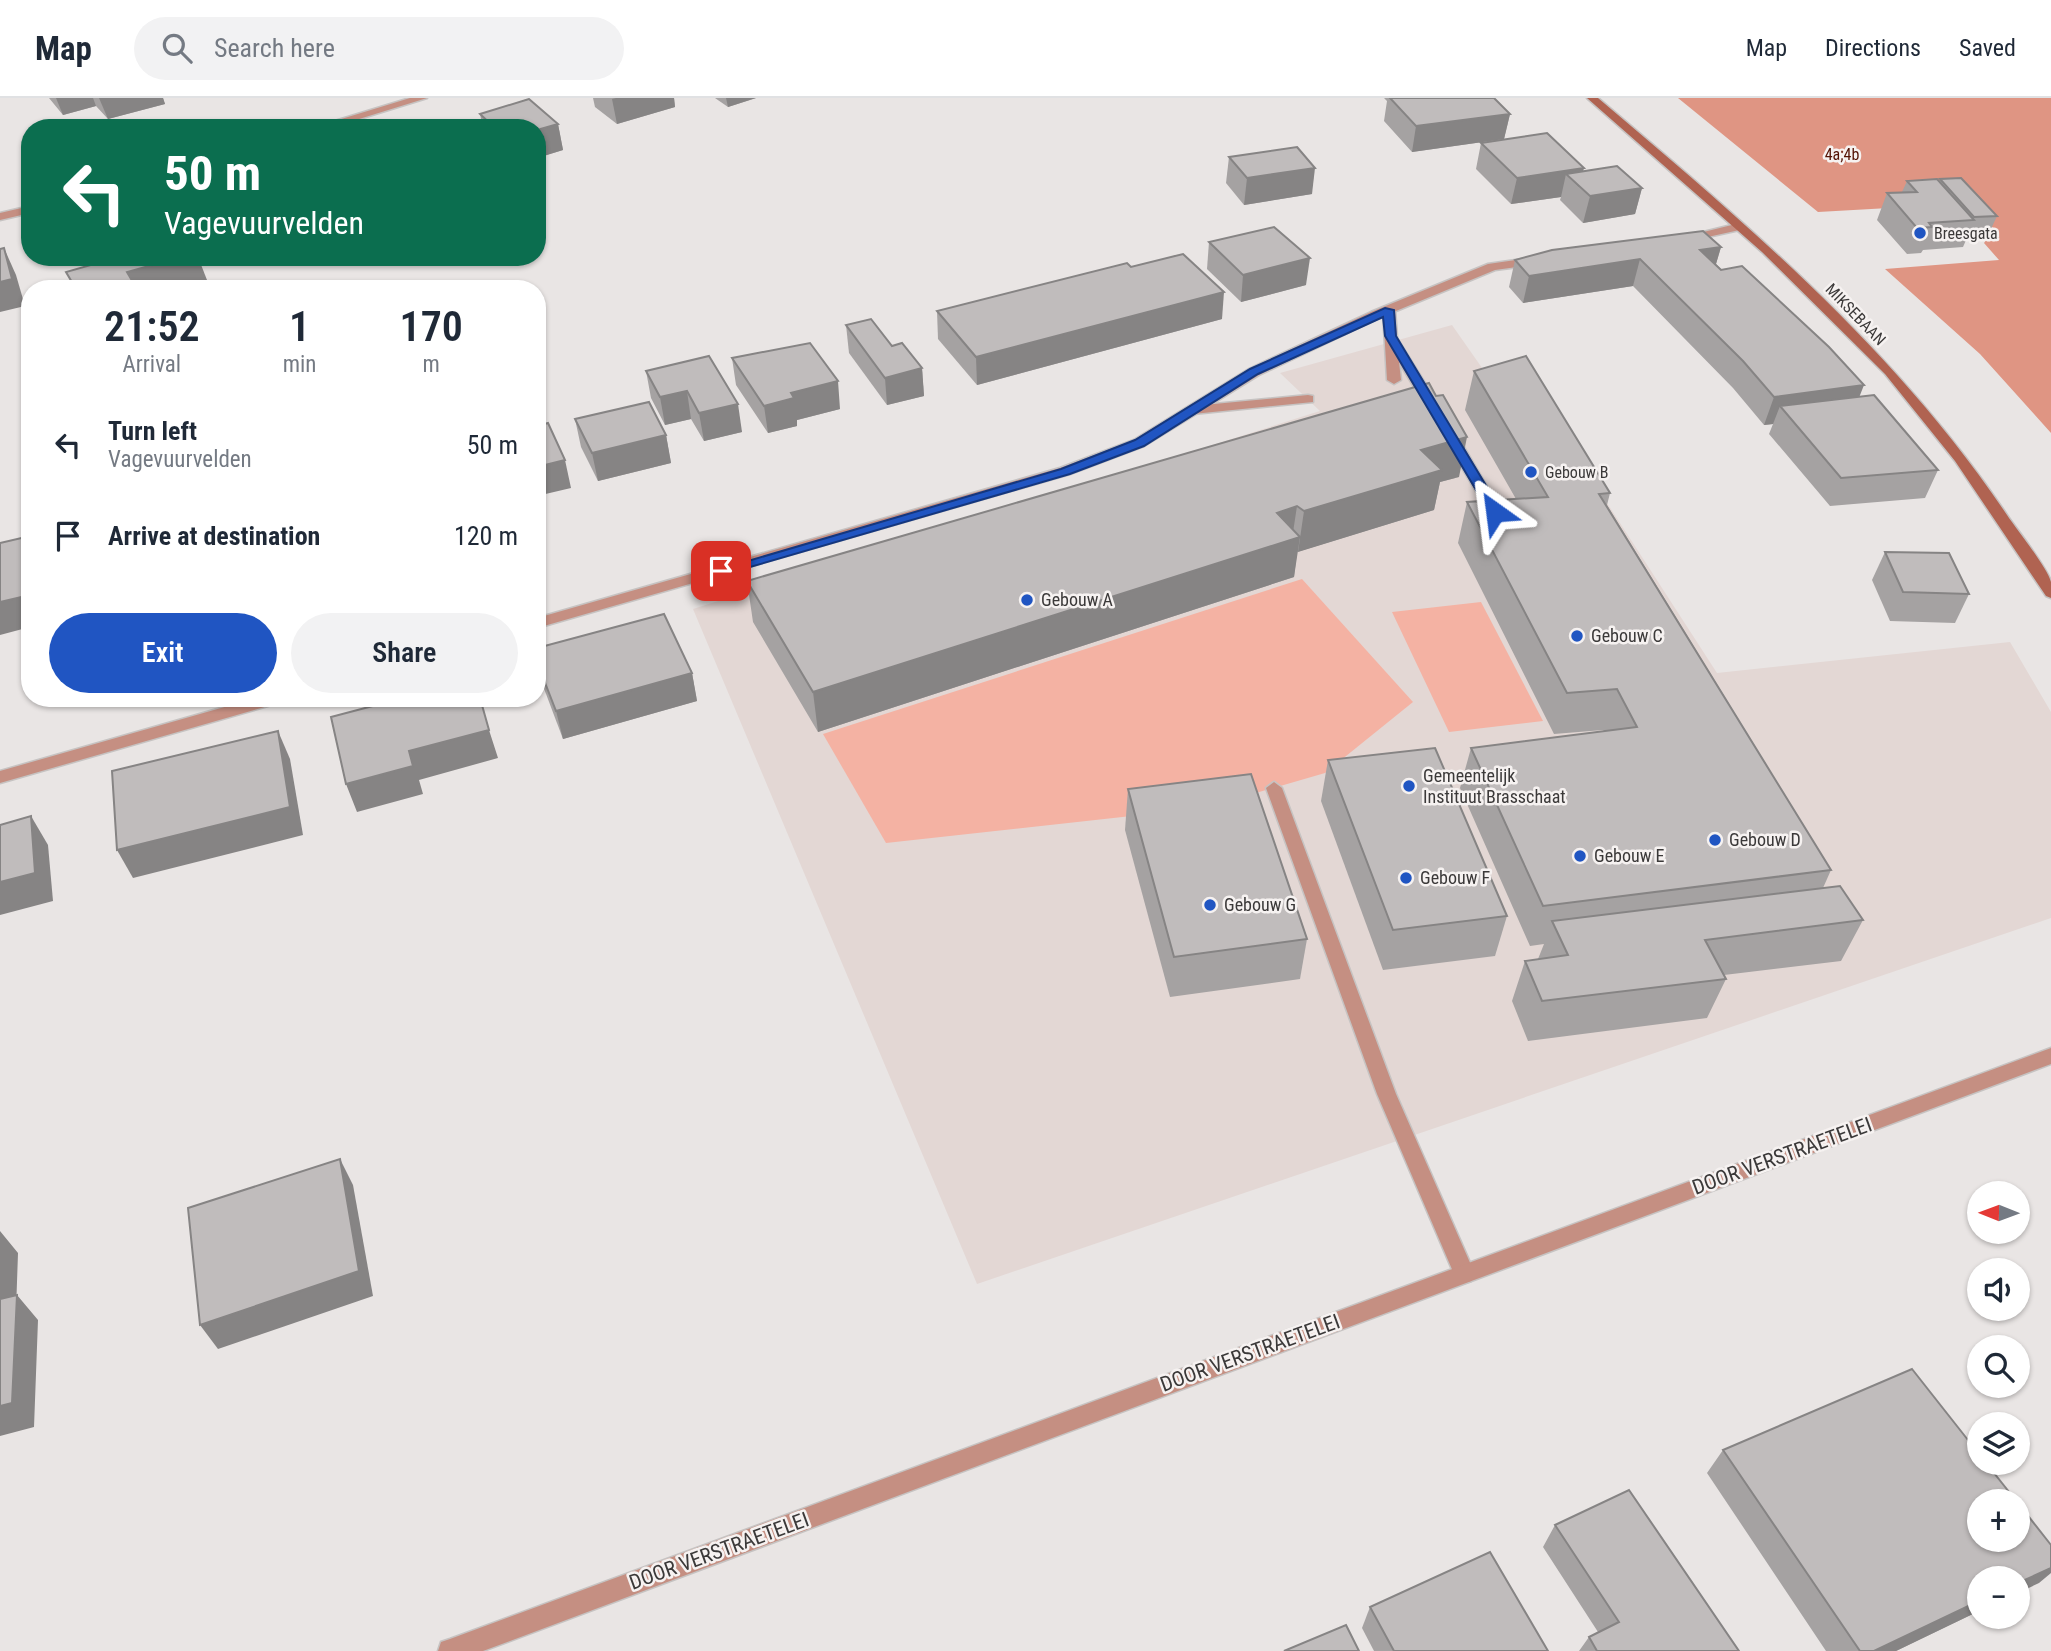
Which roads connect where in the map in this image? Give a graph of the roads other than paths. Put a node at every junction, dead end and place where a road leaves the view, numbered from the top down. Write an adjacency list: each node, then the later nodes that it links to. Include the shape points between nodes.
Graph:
1 (422, 98): 3 (street)
2 (1592, 98): 6 (main road, MIKSEBAAN)
3 (348, 119)
4 (21, 212): 5 (street)
5 (0, 218)
6 (1740, 227): 7 (street); 15 (main road, MIKSEBAAN, via 1827,307 1926,414 1967,466)
7 (1671, 240)
8 (1547, 259): 9 (street, via 1492,267)
9 (1389, 310): 10 (street); 13 (street, via 1254,372)
10 (1390, 336): 11 (street); 14 (street)
11 (1394, 380)
12 (1308, 399): 13 (street)
13 (1193, 410): 16 (street, via 1139,443 1065,471)
14 (1495, 512)
15 (2051, 593)
16 (546, 620)
17 (245, 707): 18 (street)
18 (0, 777)
19 (1274, 788): 21 (street, via 1366,1046)
20 (2051, 1056): 21 (street, DOOR VERSTRAETELEI)
21 (1464, 1274): 22 (street, DOOR VERSTRAETELEI)
22 (450, 1651)

